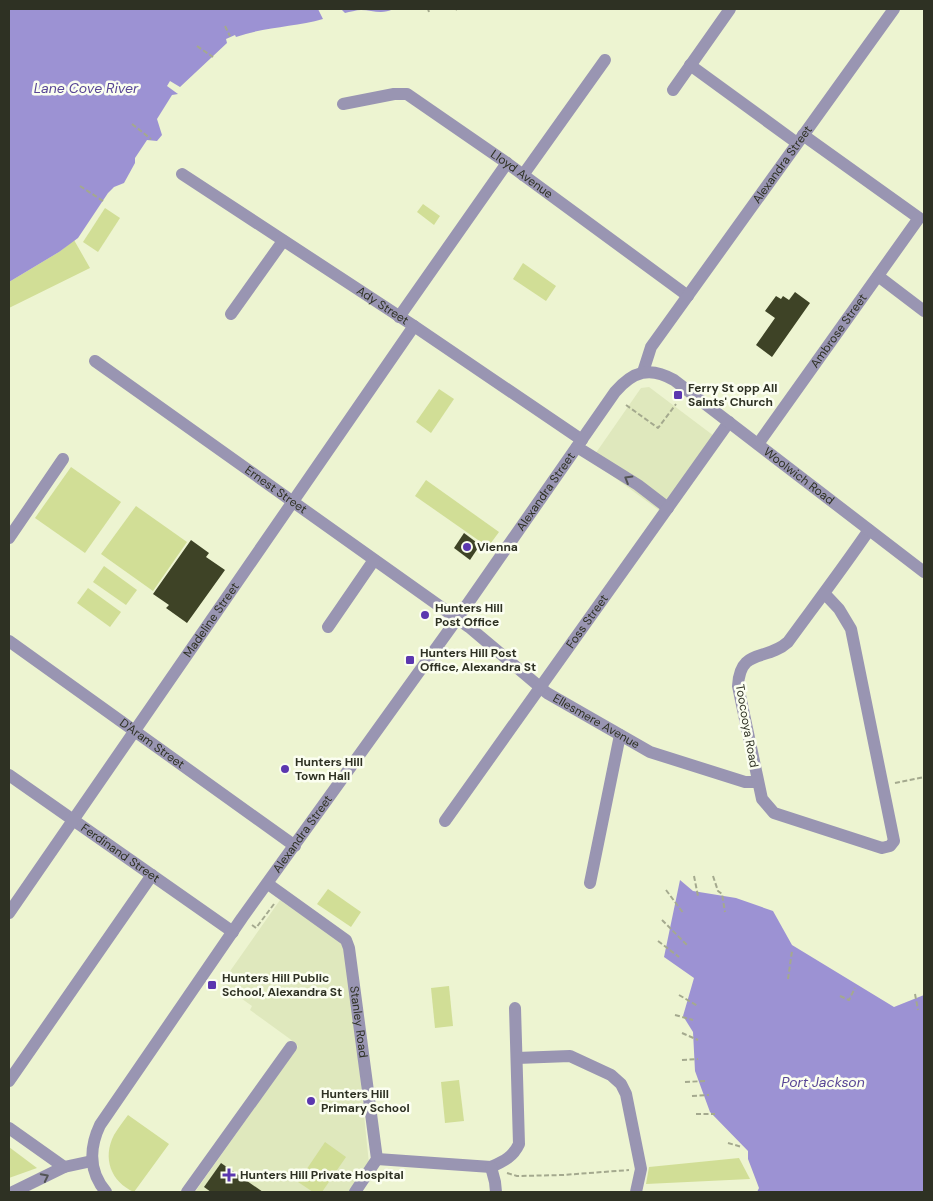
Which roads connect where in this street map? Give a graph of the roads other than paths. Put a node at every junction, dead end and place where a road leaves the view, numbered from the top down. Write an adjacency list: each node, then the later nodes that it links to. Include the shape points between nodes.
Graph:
1 (730, 9): 4 (street)
2 (894, 9): 7 (street, Alexandra Street)
3 (605, 60): 10 (street)
4 (690, 65): 5 (street); 7 (street)
5 (673, 90)
6 (343, 104): 8 (street, Lloyd Avenue, via 407,94)
7 (800, 139): 12 (street, Ambrose Street, via 919,218); 13 (street, Alexandra Street)
8 (507, 163): 10 (street, Lloyd Avenue); 16 (street)
9 (182, 174): 11 (street, Ady Street)
10 (523, 175): 13 (street, Lloyd Avenue)
11 (283, 241): 15 (street); 16 (street, Ady Street)
12 (878, 276): 14 (street); 22 (street, Ambrose Street)
13 (688, 296): 19 (street, Alexandra Street, via 651,347)
14 (924, 311)
15 (231, 314)
16 (399, 316): 17 (street, Ady Street)
17 (414, 326): 21 (street, Ady Street); 24 (street, Madeline Street)
18 (95, 361): 24 (street, Ernest Street)
19 (643, 372): 20 (street, Woolwich Road, via 674,380); 21 (street, Alexandra Street, via 630,377 620,387)
20 (729, 422): 22 (street, Woolwich Road); 25 (street, Foss Street)
21 (579, 443): 25 (street, Ady Street, one-way to 21); 31 (street, Alexandra Street)
22 (758, 444): 26 (street, Woolwich Road)
23 (63, 459): 27 (street)
24 (293, 502): 28 (street, Ernest Street); 35 (street, Madeline Street)
25 (668, 508): 34 (street, Foss Street)
26 (869, 530): 29 (street, Woolwich Road); 30 (street, Toocooya Road)
27 (9, 538)
28 (374, 560): 31 (street, Ernest Street); 32 (street)
29 (924, 572)
30 (824, 593): 38 (street, Toocooya Road, via 782,648 746,662 740,669 738,686); 38 (street, Toocooya Road, via 851,629 894,841 882,848 774,814 762,799)
31 (457, 619): 34 (street, Ellesmere Avenue); 41 (street, Alexandra Street)
32 (328, 627)
33 (9, 641): 35 (street, D'Aram Street)
34 (540, 686): 36 (street, Ellesmere Avenue); 40 (street, Foss Street)
35 (135, 731): 39 (street, Madeline Street); 41 (street, D'Aram Street)
36 (620, 735): 38 (street, Ellesmere Avenue, via 650,752 745,782); 44 (street)
37 (9, 775): 39 (street, Ferdinand Street)
38 (757, 782)
39 (73, 820): 42 (street, Ferdinand Street); 45 (street, Madeline Street)
40 (445, 821)
41 (295, 846): 43 (street, Alexandra Street)
42 (152, 875): 46 (street, Ferdinand Street); 50 (street)
43 (268, 884): 46 (street, Alexandra Street); 52 (street, Stanley Road, via 346,940)
44 (590, 884)
45 (9, 913)
46 (233, 932): 53 (street, Alexandra Street, via 100,1125 92,1147)
47 (515, 1008): 49 (street)
48 (291, 1047): 58 (street)
49 (517, 1058): 55 (street, via 519,1144 507,1160); 61 (street, via 570,1056 621,1084 626,1094 641,1169)
50 (9, 1081)
51 (9, 1128): 54 (street)
52 (376, 1159): 55 (street); 59 (street)
53 (92, 1161): 54 (street); 57 (street, Alexandra Street, via 98,1181)
54 (64, 1167): 56 (street, one-way to 54)
55 (491, 1167): 60 (street)
56 (13, 1192)
57 (106, 1192)
58 (187, 1192)
59 (355, 1192)
60 (496, 1192)
61 (636, 1192)

